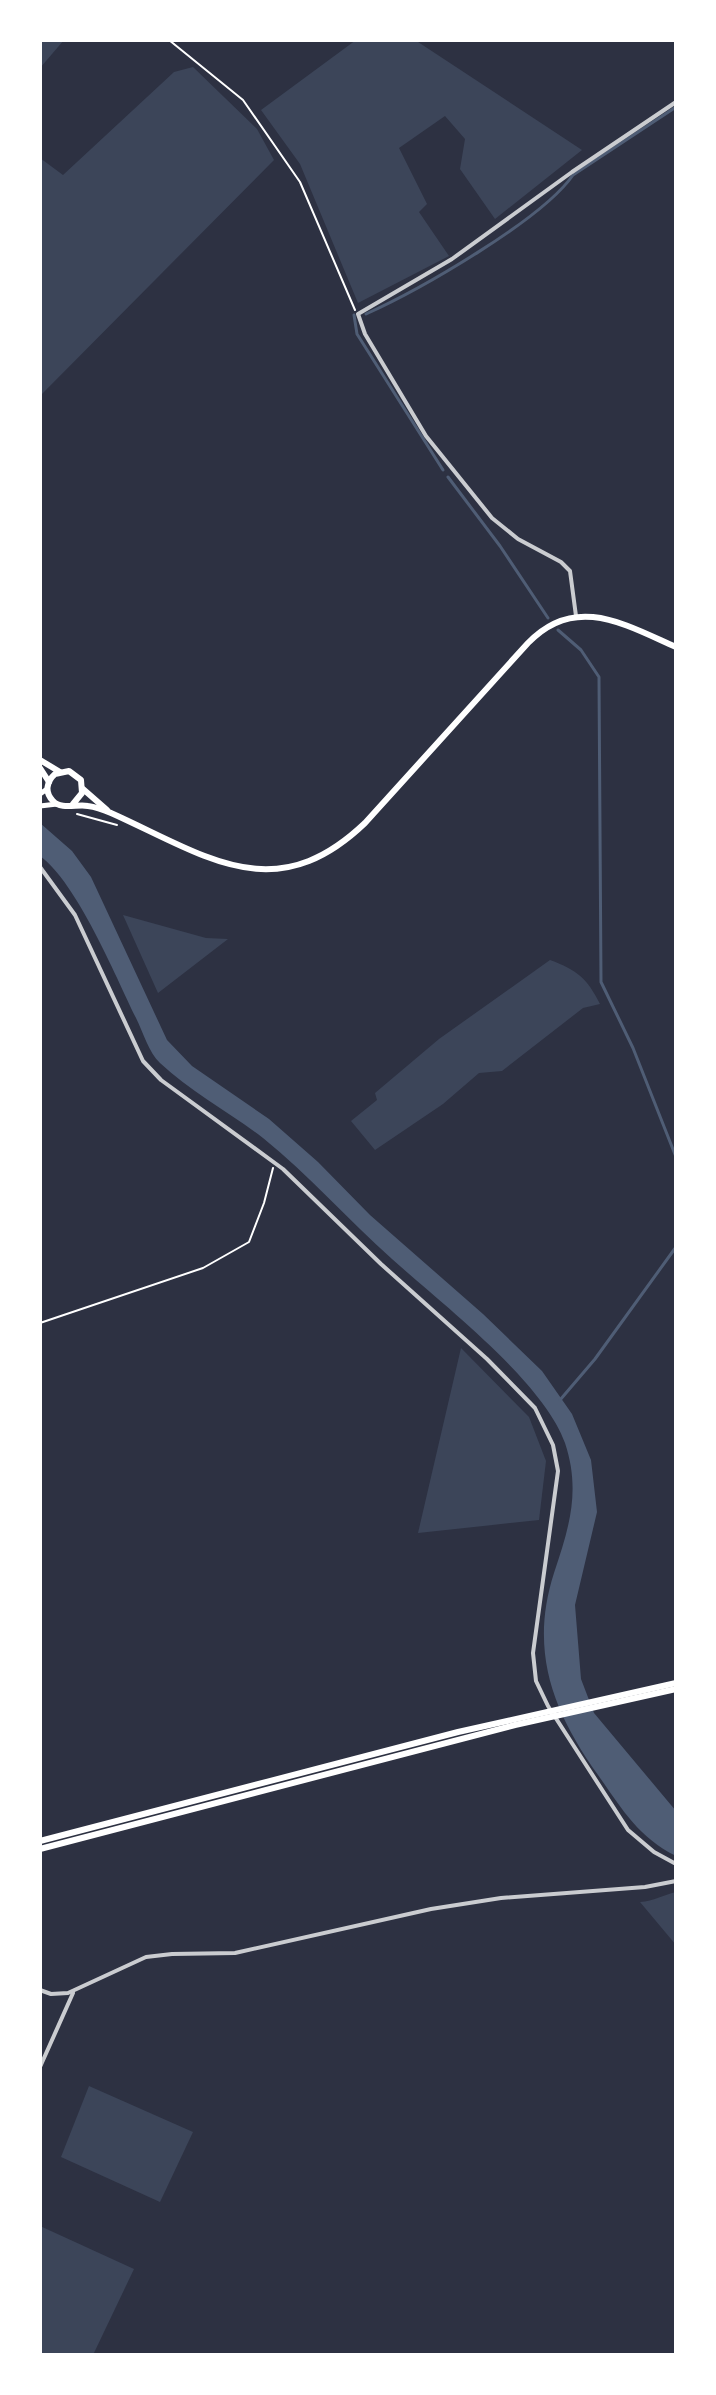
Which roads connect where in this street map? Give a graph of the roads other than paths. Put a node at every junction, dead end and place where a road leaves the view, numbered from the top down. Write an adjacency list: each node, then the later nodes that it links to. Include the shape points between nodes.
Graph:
1 (676, 102): 2 (street, via 452,259 358,314 426,436 492,518 570,571)
2 (576, 616): 3 (main road, via 620,623); 13 (main road, via 539,632 365,823 336,847 303,863 237,868)
3 (676, 647)
4 (40, 760): 6 (main road)
5 (40, 768): 7 (main road)
6 (60, 772): 7 (main road); 8 (main road, via 74,773)
7 (48, 785): 9 (main road); 10 (main road)
8 (83, 789): 11 (main road); 13 (main road)
9 (40, 794)
10 (57, 804): 11 (main road); 12 (main road)
11 (73, 804): 13 (main road)
12 (40, 806)
13 (109, 812)
14 (40, 867): 19 (street, via 75,915 143,1061 161,1080 271,1159 535,1408 553,1445 558,1471 534,1637 536,1681 628,1830)
15 (676, 1686): 16 (main road)
16 (543, 1715): 17 (main road); 18 (main road)
17 (40, 1841)
18 (40, 1849)
19 (676, 1864)
20 (676, 1881): 22 (street, via 445,1907 235,1953 146,1957)
21 (40, 1990): 22 (street)
22 (74, 1991): 23 (street)
23 (40, 2067)

